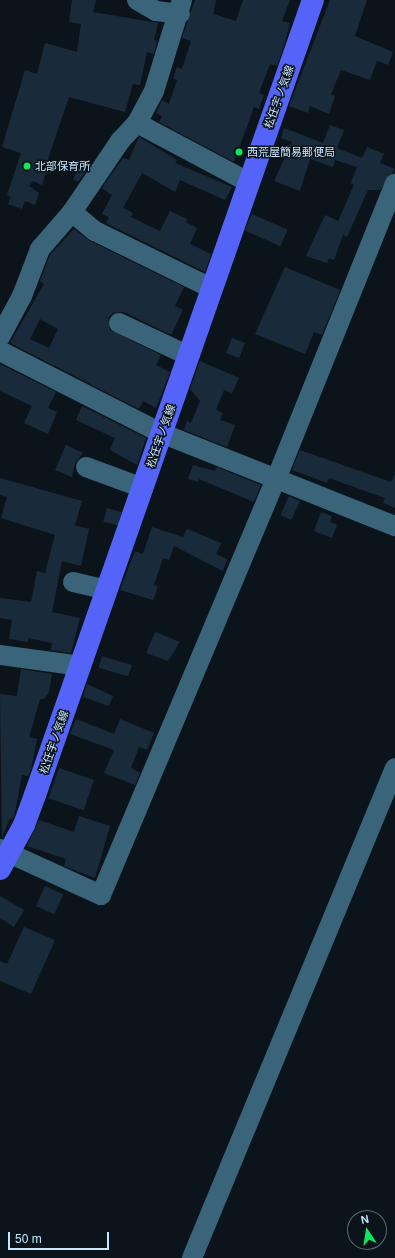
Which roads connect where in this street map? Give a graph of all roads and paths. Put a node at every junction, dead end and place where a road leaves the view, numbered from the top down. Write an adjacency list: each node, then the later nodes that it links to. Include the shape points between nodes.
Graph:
1 (136, 0): 3 (street, via 156,11)
2 (313, 0): 5 (main road, 松任宇ノ気線)
3 (181, 7): 4 (street, via 154,91)
4 (137, 123): 5 (street); 7 (street, via 120,141)
5 (248, 182): 8 (main road, 松任宇ノ気線)
6 (395, 184): 15 (street)
7 (72, 212): 8 (street, via 95,231); 10 (street, via 40,249 22,296)
8 (213, 289): 12 (main road, 松任宇ノ気線)
9 (118, 323): 12 (street)
10 (0, 337)
11 (0, 351): 13 (street)
12 (189, 356): 13 (main road, 松任宇ノ気線)
13 (161, 433): 15 (street); 16 (main road, 松任宇ノ気線)
14 (86, 466): 16 (street)
15 (277, 477): 17 (street); 23 (street, via 101,895)
16 (143, 488): 19 (main road, 松任宇ノ気線)
17 (395, 526)
18 (73, 582): 19 (street)
19 (107, 590): 21 (main road, 松任宇ノ気線)
20 (0, 655): 21 (street)
21 (81, 666): 23 (main road, 松任宇ノ気線, via 30,810)
22 (395, 768): 24 (street)
23 (3, 857)
24 (192, 1258)

